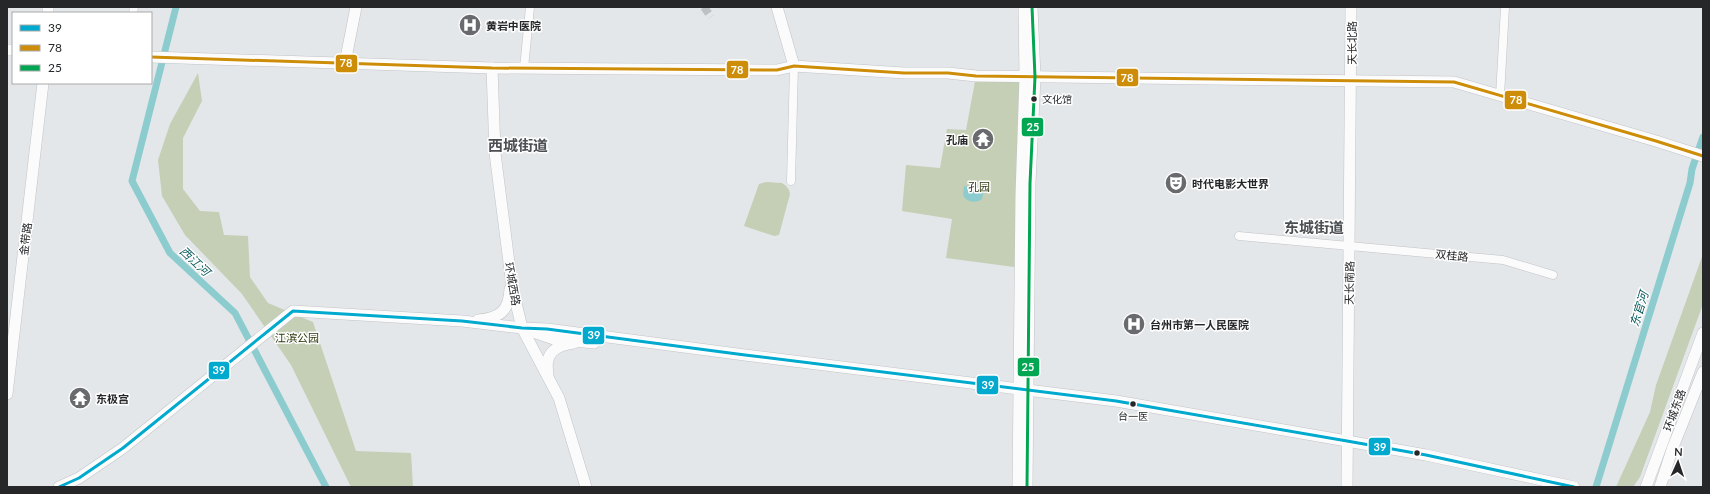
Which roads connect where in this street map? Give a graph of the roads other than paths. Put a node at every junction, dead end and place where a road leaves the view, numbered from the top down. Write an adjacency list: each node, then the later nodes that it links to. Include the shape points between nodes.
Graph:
1 (356, 7): 9 (street)
2 (530, 7): 12 (street)
3 (777, 7): 10 (street)
4 (1024, 7): 13 (street)
5 (1032, 7): 13 (street)
6 (1352, 7): 14 (street, 天长北路)
7 (1505, 7): 16 (street)
8 (152, 57): 9 (street)
9 (345, 63): 11 (street)
10 (794, 66): 12 (street, via 777,70); 13 (street); 18 (street)
11 (492, 68): 12 (street); 22 (street, 环城西路, via 495,153)
12 (524, 68)
13 (1030, 77): 14 (street); 31 (street)
14 (1351, 80): 16 (street, via 1454,82); 20 (street, 天长南路)
15 (43, 84): 26 (street, 金带路)
16 (1500, 96): 17 (street)
17 (1703, 156)
18 (791, 181)
19 (1239, 236): 20 (street, 双桂路)
20 (1349, 245): 21 (street, 双桂路, via 1503,260); 33 (street, 天长南路)
21 (1553, 275)
22 (511, 277): 23 (street, via 509,302 500,314 483,320); 24 (street, 环城西路)
23 (469, 321): 24 (street); 34 (street, via 293,311 123,448 79,478)
24 (522, 328): 27 (street, via 554,339); 28 (street, via 547,329); 30 (street, 环城西路)
25 (1703, 333): 41 (street, 环城东路)
26 (10, 334): 32 (street, 金带路)
27 (590, 343): 28 (street); 30 (street, via 565,344 551,352 546,364)
28 (784, 363): 31 (street)
29 (1703, 372): 42 (street, 环城东路)
30 (550, 381): 35 (street, 环城西路, via 558,398)
31 (1024, 392): 33 (street); 36 (street); 37 (street)
32 (7, 394)
33 (1347, 444): 38 (street, 天长南路); 39 (street); 40 (street, via 1426,456)
34 (59, 487)
35 (586, 487)
36 (1018, 487)
37 (1027, 487)
38 (1347, 487)
39 (1540, 487)
40 (1574, 487)
41 (1646, 487)
42 (1660, 487)

